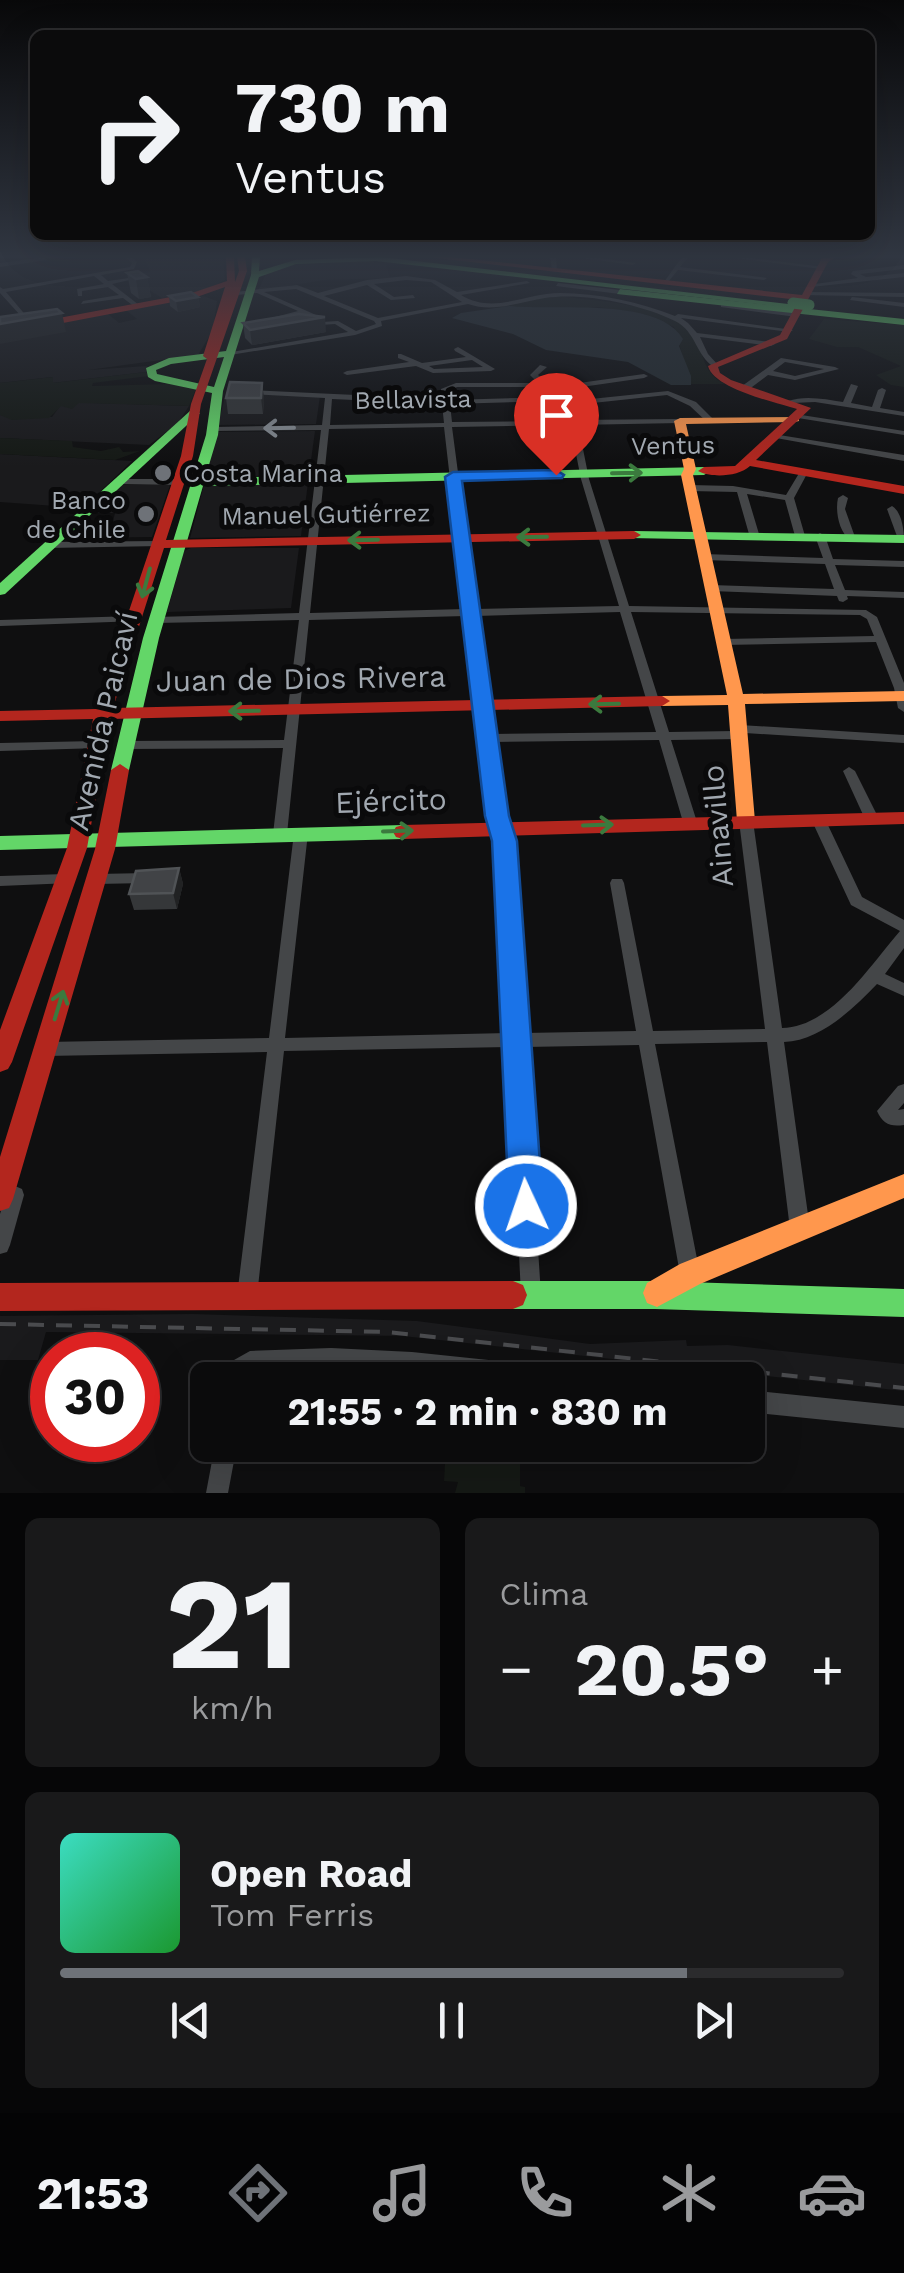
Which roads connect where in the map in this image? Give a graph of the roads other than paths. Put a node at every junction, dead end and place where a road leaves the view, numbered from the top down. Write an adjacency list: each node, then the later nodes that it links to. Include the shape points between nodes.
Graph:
1 (28, 327): 9 (main road)
2 (228, 327): 14 (main road, Avenida Paicaví)
3 (243, 327): 14 (main road, Avenida Paicaví)
4 (344, 327): 10 (street)
5 (375, 327): 10 (street)
6 (688, 327): 11 (street)
7 (721, 327): 11 (street)
8 (766, 327): 19 (main road)
9 (0, 332)
10 (355, 333): 12 (street)
11 (698, 335): 19 (street)
12 (262, 348): 14 (street); 17 (street)
13 (458, 349): 16 (street)
14 (218, 355): 30 (main road, Avenida Paicaví); 30 (main road, via 150,368 157,378)
15 (401, 356): 18 (street)
16 (474, 358): 18 (street); 21 (street)
17 (274, 364)
18 (415, 365): 21 (street, via 432,371); 22 (street)
19 (714, 365): 29 (main road, via 719,378)
20 (543, 367): 27 (street, via 534,375)
21 (491, 369): 25 (street)
22 (347, 372)
23 (766, 372): 23 (street, via 786,360 835,368 798,378); 29 (street)
24 (644, 376): 27 (street)
25 (506, 384): 27 (street); 33 (street, via 448,387)
26 (854, 386): 35 (street)
27 (546, 387): 34 (street)
28 (824, 387): 36 (street)
29 (744, 388): 36 (main road)
30 (210, 390): 32 (street); 38 (main road, Avenida Paicaví); 45 (main road, Avenida Paicaví)
31 (882, 390): 37 (street)
32 (330, 395): 33 (street); 44 (street)
33 (445, 402): 34 (street); 43 (street)
34 (560, 402): 40 (street, via 668,393); 42 (street)
35 (846, 405): 36 (street); 37 (street)
36 (801, 409): 40 (main road, Bellavista); 46 (street); 47 (main road)
37 (875, 410): 39 (street)
38 (194, 413): 55 (main road); 56 (main road, Avenida Paicaví)
39 (904, 414)
40 (710, 420): 41 (main road, Bellavista)
41 (680, 421): 42 (street, Bellavista); 54 (main road, Ainavillo)
42 (572, 423): 43 (street, Bellavista); 51 (street)
43 (447, 426): 44 (street, Bellavista); 52 (street)
44 (326, 428): 45 (street, Bellavista, one-way to 45); 53 (street)
45 (212, 430): 56 (main road, Avenida Paicaví)
46 (898, 430)
47 (776, 436): 48 (street); 49 (main road)
48 (904, 458)
49 (749, 462): 50 (main road, Ventus); 54 (main road, Ventus)
50 (804, 472): 58 (street); 60 (main road, Ventus)
51 (584, 474): 52 (main road, Ventus); 54 (main road, Ventus, one-way to 54); 63 (street)
52 (453, 477): 53 (main road, Ventus); 66 (street)
53 (320, 480): 56 (main road, Ventus); 68 (street)
54 (689, 480): 57 (street); 61 (main road, Ainavillo)
55 (116, 482): 56 (street, Ventus); 70 (main road)
56 (188, 482): 69 (main road, Avenida Paicaví)
57 (742, 490): 58 (street); 62 (street)
58 (789, 498): 64 (street)
59 (843, 498): 65 (street, via 840,510)
60 (898, 500): 67 (street)
61 (699, 533): 62 (main road, Manuel Gutiérrez); 63 (main road, Manuel Gutiérrez); 71 (main road, Ainavillo)
62 (754, 534): 64 (main road, Manuel Gutiérrez)
63 (603, 535): 66 (main road, Manuel Gutiérrez, one-way to 66); 78 (street)
64 (810, 536): 65 (main road, Manuel Gutiérrez); 72 (street)
65 (850, 537): 67 (main road, Manuel Gutiérrez)
66 (461, 538): 68 (main road, Manuel Gutiérrez, one-way to 68); 80 (street)
67 (903, 539)
68 (313, 542): 69 (main road, Manuel Gutiérrez); 81 (street)
69 (170, 544): 70 (street, Manuel Gutiérrez); 82 (main road, Avenida Paicaví)
70 (48, 545): 74 (main road)
71 (704, 557): 72 (street); 77 (main road, Ainavillo)
72 (832, 562): 73 (street); 75 (street)
73 (904, 564)
74 (0, 591)
75 (844, 593): 76 (street); 77 (street); 79 (street)
76 (904, 595)
77 (713, 598): 78 (street); 79 (street); 85 (main road, Ainavillo)
78 (626, 609): 80 (street); 88 (street)
79 (851, 611): 84 (street, via 869,614)
80 (470, 612): 81 (street); 89 (street)
81 (304, 616): 82 (street); 90 (street)
82 (146, 620): 83 (street); 91 (main road, Avenida Paicaví); 92 (main road, Avenida Paicaví)
83 (0, 623)
84 (881, 639): 85 (street); 87 (street)
85 (723, 642): 86 (main road, Ainavillo)
86 (736, 700): 87 (main road, Juan de Dios Rivera); 88 (main road, Juan de Dios Rivera); 94 (main road, Ainavillo)
87 (903, 700)
88 (654, 703): 89 (main road, Juan de Dios Rivera, one-way to 89); 95 (street)
89 (482, 706): 90 (main road, Juan de Dios Rivera); 96 (street)
90 (294, 710): 91 (main road, Juan de Dios Rivera, one-way to 91); 98 (street)
91 (132, 712): 92 (main road, Juan de Dios Rivera); 100 (main road, Avenida Paicaví)
92 (103, 713): 93 (main road, Juan de Dios Rivera); 99 (main road, Avenida Paicaví)
93 (0, 716)
94 (740, 732): 95 (street); 97 (street); 107 (main road, Ainavillo)
95 (664, 736): 96 (street); 106 (street)
96 (486, 738): 108 (street)
97 (904, 740)
98 (290, 744): 100 (street); 109 (street)
99 (96, 745): 101 (street); 111 (main road, Avenida Paicaví)
100 (127, 745): 110 (main road, Avenida Paicaví)
101 (0, 747)
102 (849, 770): 104 (street)
103 (904, 818): 104 (main road, Ejército)
104 (872, 819): 105 (main road, Ejército)
105 (820, 821): 107 (main road, Ejército); 118 (street, via 853,898)
106 (690, 822): 107 (main road, Ejército); 108 (main road, Ejército, one-way to 106)
107 (746, 822): 122 (street, Ainavillo)
108 (501, 828): 109 (main road, Ejército, one-way to 108); 124 (street)
109 (290, 834): 110 (main road, Ejército); 125 (street)
110 (107, 839): 111 (main road, Ejército); 115 (main road, Avenida Paicaví)
111 (79, 840): 112 (main road, Ejército); 114 (main road, Avenida Paicaví)
112 (0, 843)
113 (166, 878): 115 (street)
114 (66, 879): 116 (street); 127 (main road, Avenida Paicaví)
115 (96, 879): 126 (main road, Avenida Paicaví, one-way to 115)
116 (0, 881)
117 (617, 883): 123 (street)
118 (904, 927)
119 (904, 936): 120 (street)
120 (876, 977): 121 (street); 122 (street, via 801,1032)
121 (904, 990)
122 (773, 1036): 123 (street); 132 (street, Ainavillo)
123 (648, 1038): 124 (street); 134 (street)
124 (516, 1040): 125 (street); 138 (street)
125 (276, 1045): 126 (street); 139 (street)
126 (51, 1049): 131 (main road, Avenida Paicaví); 133 (street, Avenida Paicaví)
127 (1, 1054)
128 (904, 1090): 129 (street, via 886,1111 893,1119)
129 (904, 1117)
130 (904, 1186): 132 (main road)
131 (0, 1199)
132 (800, 1229): 134 (main road)
133 (0, 1245)
134 (690, 1274): 135 (main road); 136 (main road)
135 (654, 1294): 136 (main road); 138 (main road)
136 (702, 1295): 140 (main road)
137 (0, 1298): 139 (main road)
138 (531, 1298): 139 (main road)
139 (247, 1299)
140 (904, 1303)
141 (250, 1362): 142 (street)
142 (414, 1362)
143 (765, 1404): 144 (street)
144 (904, 1418)
145 (223, 1462): 146 (street)
146 (218, 1493)

